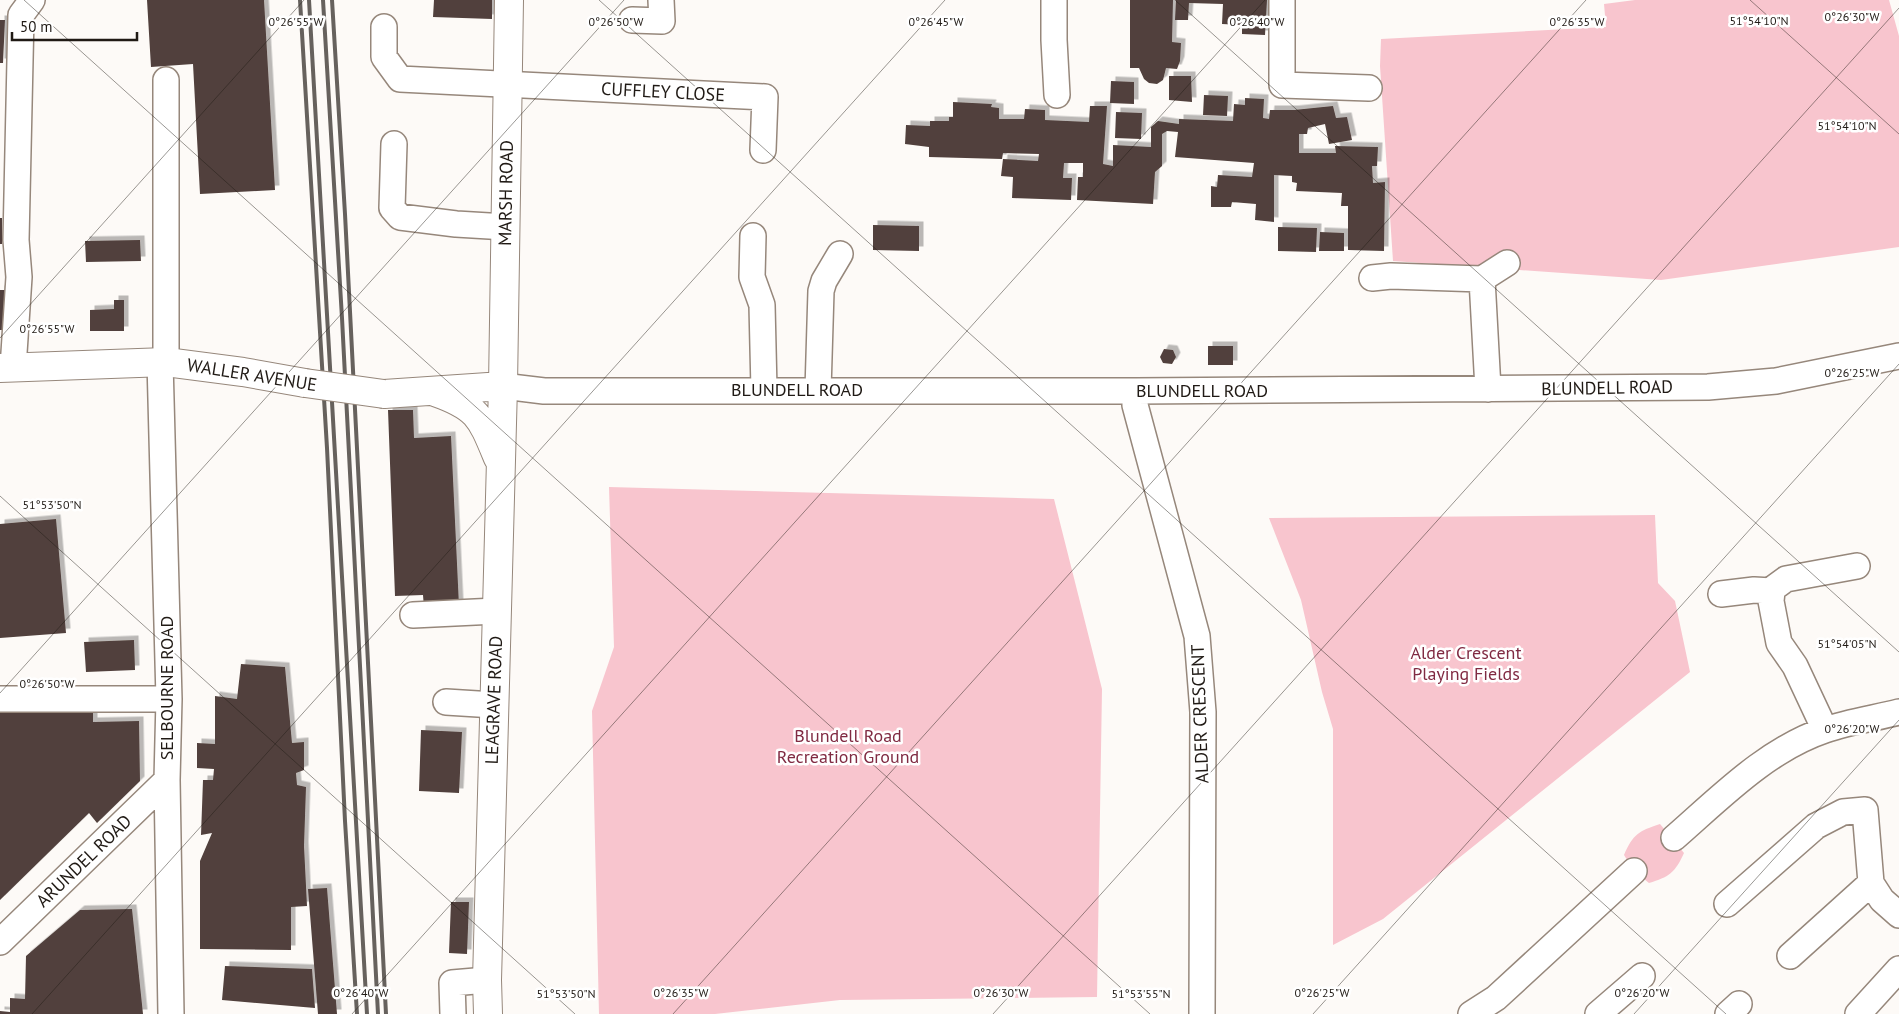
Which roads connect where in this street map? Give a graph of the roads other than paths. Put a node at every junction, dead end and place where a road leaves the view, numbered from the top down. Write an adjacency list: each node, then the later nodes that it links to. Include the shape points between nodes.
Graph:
1 (32, 0): 18 (street, via 21,15 16,240)
2 (509, 0): 9 (main road, MARSH ROAD)
3 (661, 0): 6 (street, via 662,21)
4 (1054, 0): 11 (street)
5 (1282, 0): 10 (street, via 1282,85)
6 (632, 20)
7 (384, 27): 9 (street, via 384,57 400,79)
8 (166, 80): 22 (street, SELBOURNE ROAD)
9 (508, 84): 13 (street, CUFFLEY CLOSE, via 765,97); 14 (main road, MARSH ROAD)
10 (1369, 88)
11 (1057, 95)
12 (394, 144): 14 (street, via 392,208 400,217)
13 (763, 150)
14 (506, 227): 24 (main road, MARSH ROAD)
15 (753, 236): 26 (street, via 752,277 762,305)
16 (840, 254): 27 (street, via 821,290)
17 (1507, 263): 20 (street)
18 (9, 278): 23 (street)
19 (1372, 278): 20 (street)
20 (1482, 280): 25 (street)
21 (1899, 356): 25 (street, BLUNDELL ROAD, via 1776,382 1708,387)
22 (163, 362): 23 (main road, WALLER AVENUE); 29 (main road, WALLER AVENUE, bridge, via 384,394); 37 (street, SELBOURNE ROAD)
23 (7, 368)
24 (503, 386): 26 (street, BLUNDELL ROAD, via 544,391); 29 (main road, WALLER AVENUE); 30 (main road, LEAGRAVE ROAD)
25 (1488, 389): 28 (street, BLUNDELL ROAD)
26 (764, 390): 27 (street, BLUNDELL ROAD)
27 (818, 390): 28 (street, BLUNDELL ROAD)
28 (1136, 391): 57 (street, ALDER CRESCENT, via 1135,405 1197,636 1203,712)
29 (435, 392): 30 (main road, via 462,402 475,413)
30 (500, 464): 34 (main road, LEAGRAVE ROAD)
31 (1857, 566): 32 (street, via 1786,579)
32 (1772, 590): 33 (street); 41 (street, via 1771,601 1780,643 1795,666)
33 (1721, 594)
34 (496, 612): 35 (street); 39 (main road, LEAGRAVE ROAD)
35 (413, 615)
36 (0, 699): 37 (street)
37 (169, 699): 42 (street, SELBOURNE ROAD)
38 (446, 702): 39 (street)
39 (494, 705): 52 (main road, LEAGRAVE ROAD)
40 (1899, 712): 41 (street)
41 (1825, 730): 43 (street, via 1758,766)
42 (167, 780): 48 (street, ARUNDEL ROAD); 54 (street, SELBOURNE ROAD)
43 (1674, 838)
44 (1634, 871): 53 (street)
45 (1871, 883): 46 (street, via 1874,809 1843,812 1816,826); 47 (street, via 1882,900); 49 (street)
46 (1727, 904)
47 (1899, 916)
48 (0, 942)
49 (1790, 956)
50 (1899, 968): 60 (street)
51 (1642, 976): 59 (street)
52 (487, 980): 55 (street, via 452,983); 56 (main road, LEAGRAVE ROAD)
53 (1503, 1006): 58 (street)
54 (171, 1014)
55 (453, 1014)
56 (488, 1014)
57 (1202, 1014)
58 (1471, 1014)
59 (1598, 1014)
60 (1858, 1014)

